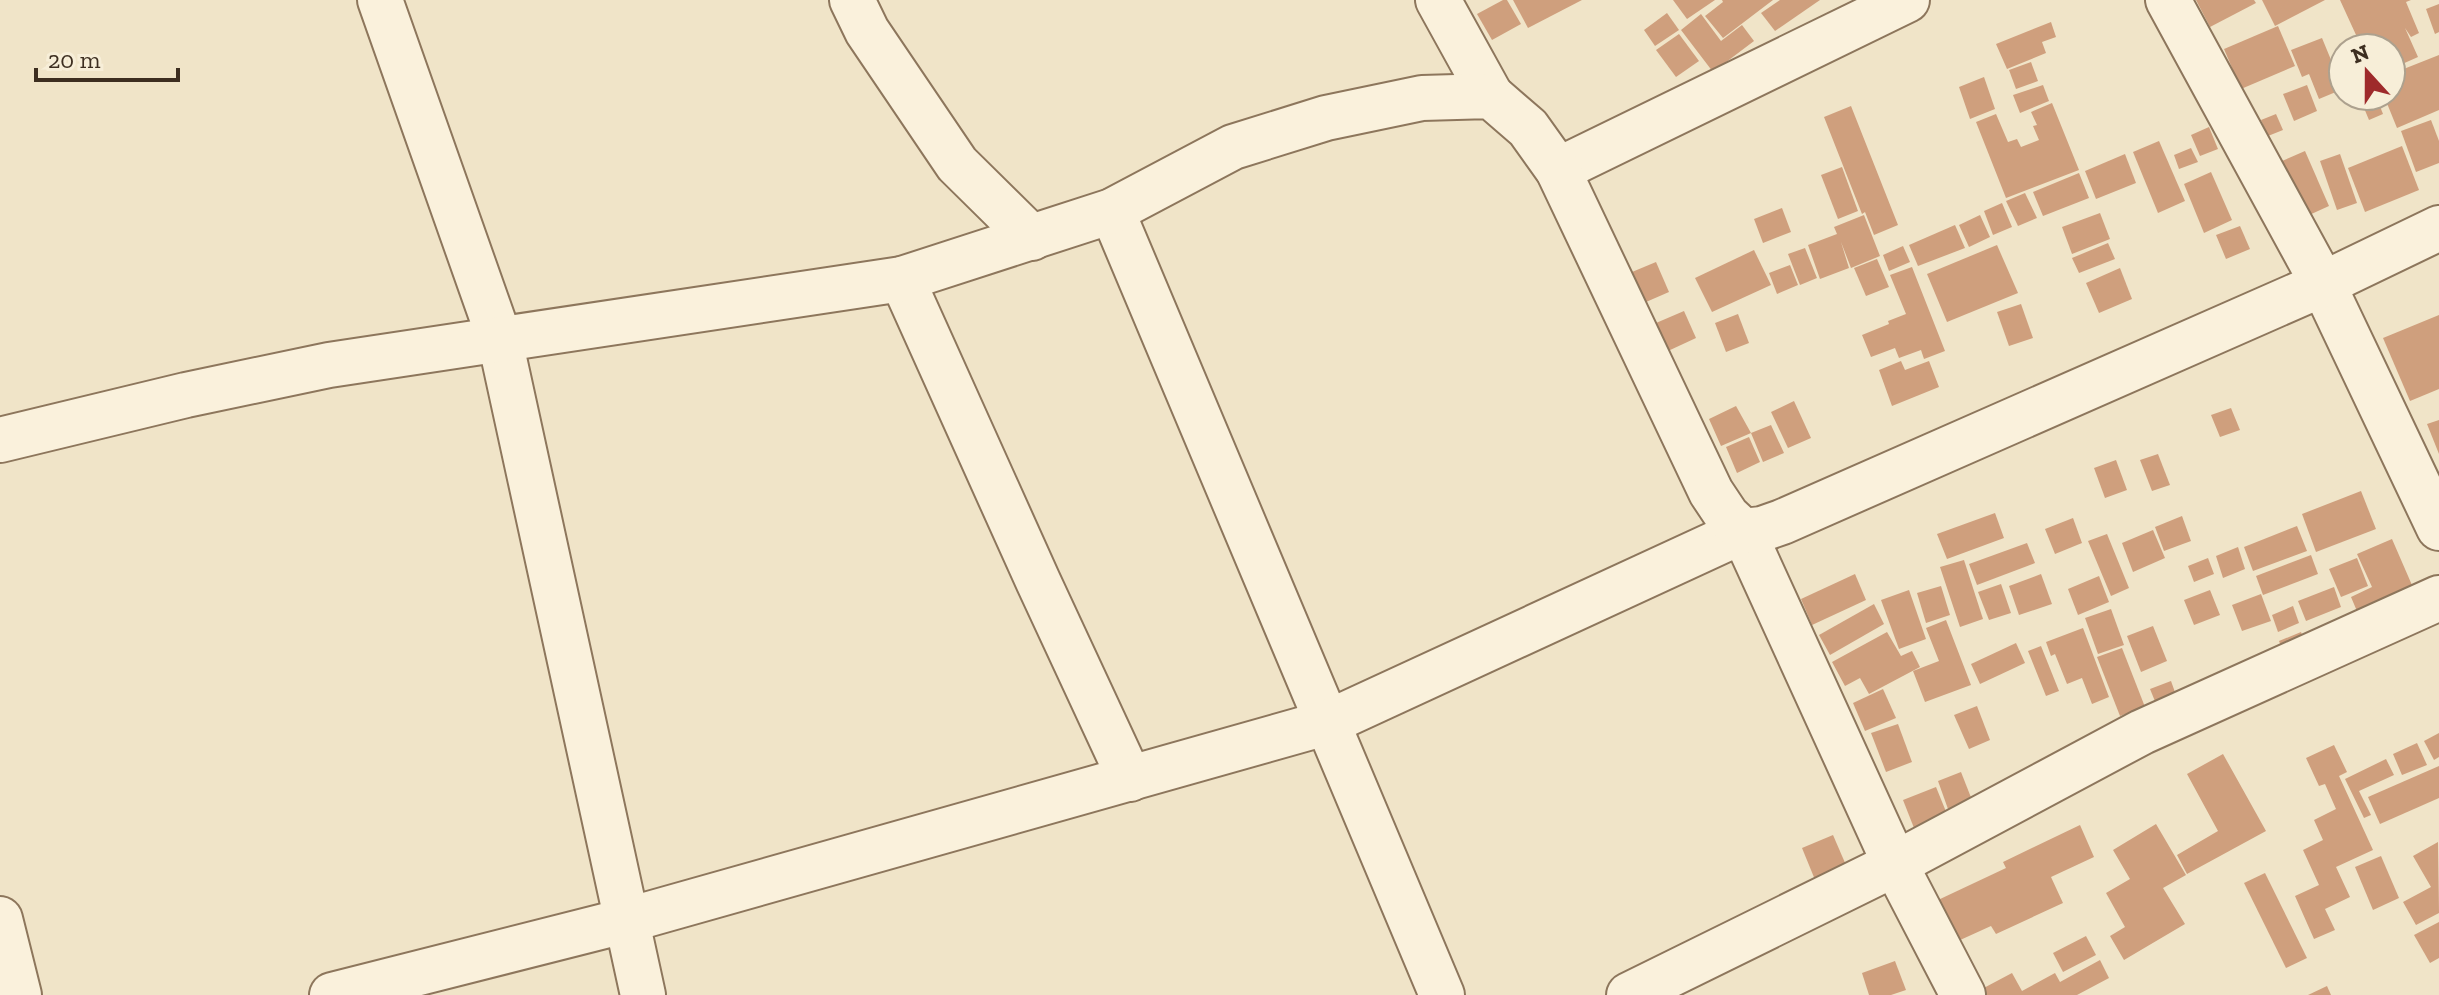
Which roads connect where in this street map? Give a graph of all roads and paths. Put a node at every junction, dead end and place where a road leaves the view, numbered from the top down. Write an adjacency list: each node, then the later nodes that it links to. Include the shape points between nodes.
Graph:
1 (380, 0): 13 (street)
2 (852, 0): 10 (street, via 867,31 957,164)
3 (1438, 0): 6 (street)
4 (1907, 0): 7 (street)
5 (2168, 0): 12 (street)
6 (1491, 96): 7 (street, via 1528,128); 8 (street, via 1422,98 1326,118 1233,147)
7 (1558, 170): 16 (street, via 1711,492)
8 (1112, 211): 10 (street); 18 (street)
9 (2439, 228): 12 (street)
10 (1032, 238): 11 (street)
11 (902, 279): 13 (street); 19 (street)
12 (2323, 284): 15 (street); 16 (street, via 1782,522)
13 (500, 340): 14 (street, via 329,365); 22 (street)
14 (0, 440)
15 (2439, 528)
16 (1743, 531): 18 (street); 20 (street)
17 (2439, 598): 20 (street, via 2142,732)
18 (1329, 722): 19 (street); 26 (street)
19 (1130, 779): 22 (street)
20 (1895, 864): 27 (street); 28 (street)
21 (0, 919): 23 (street)
22 (628, 920): 24 (street); 25 (street)
23 (19, 995)
24 (332, 995)
25 (643, 995)
26 (1442, 995)
27 (1629, 995)
28 (1963, 995)

